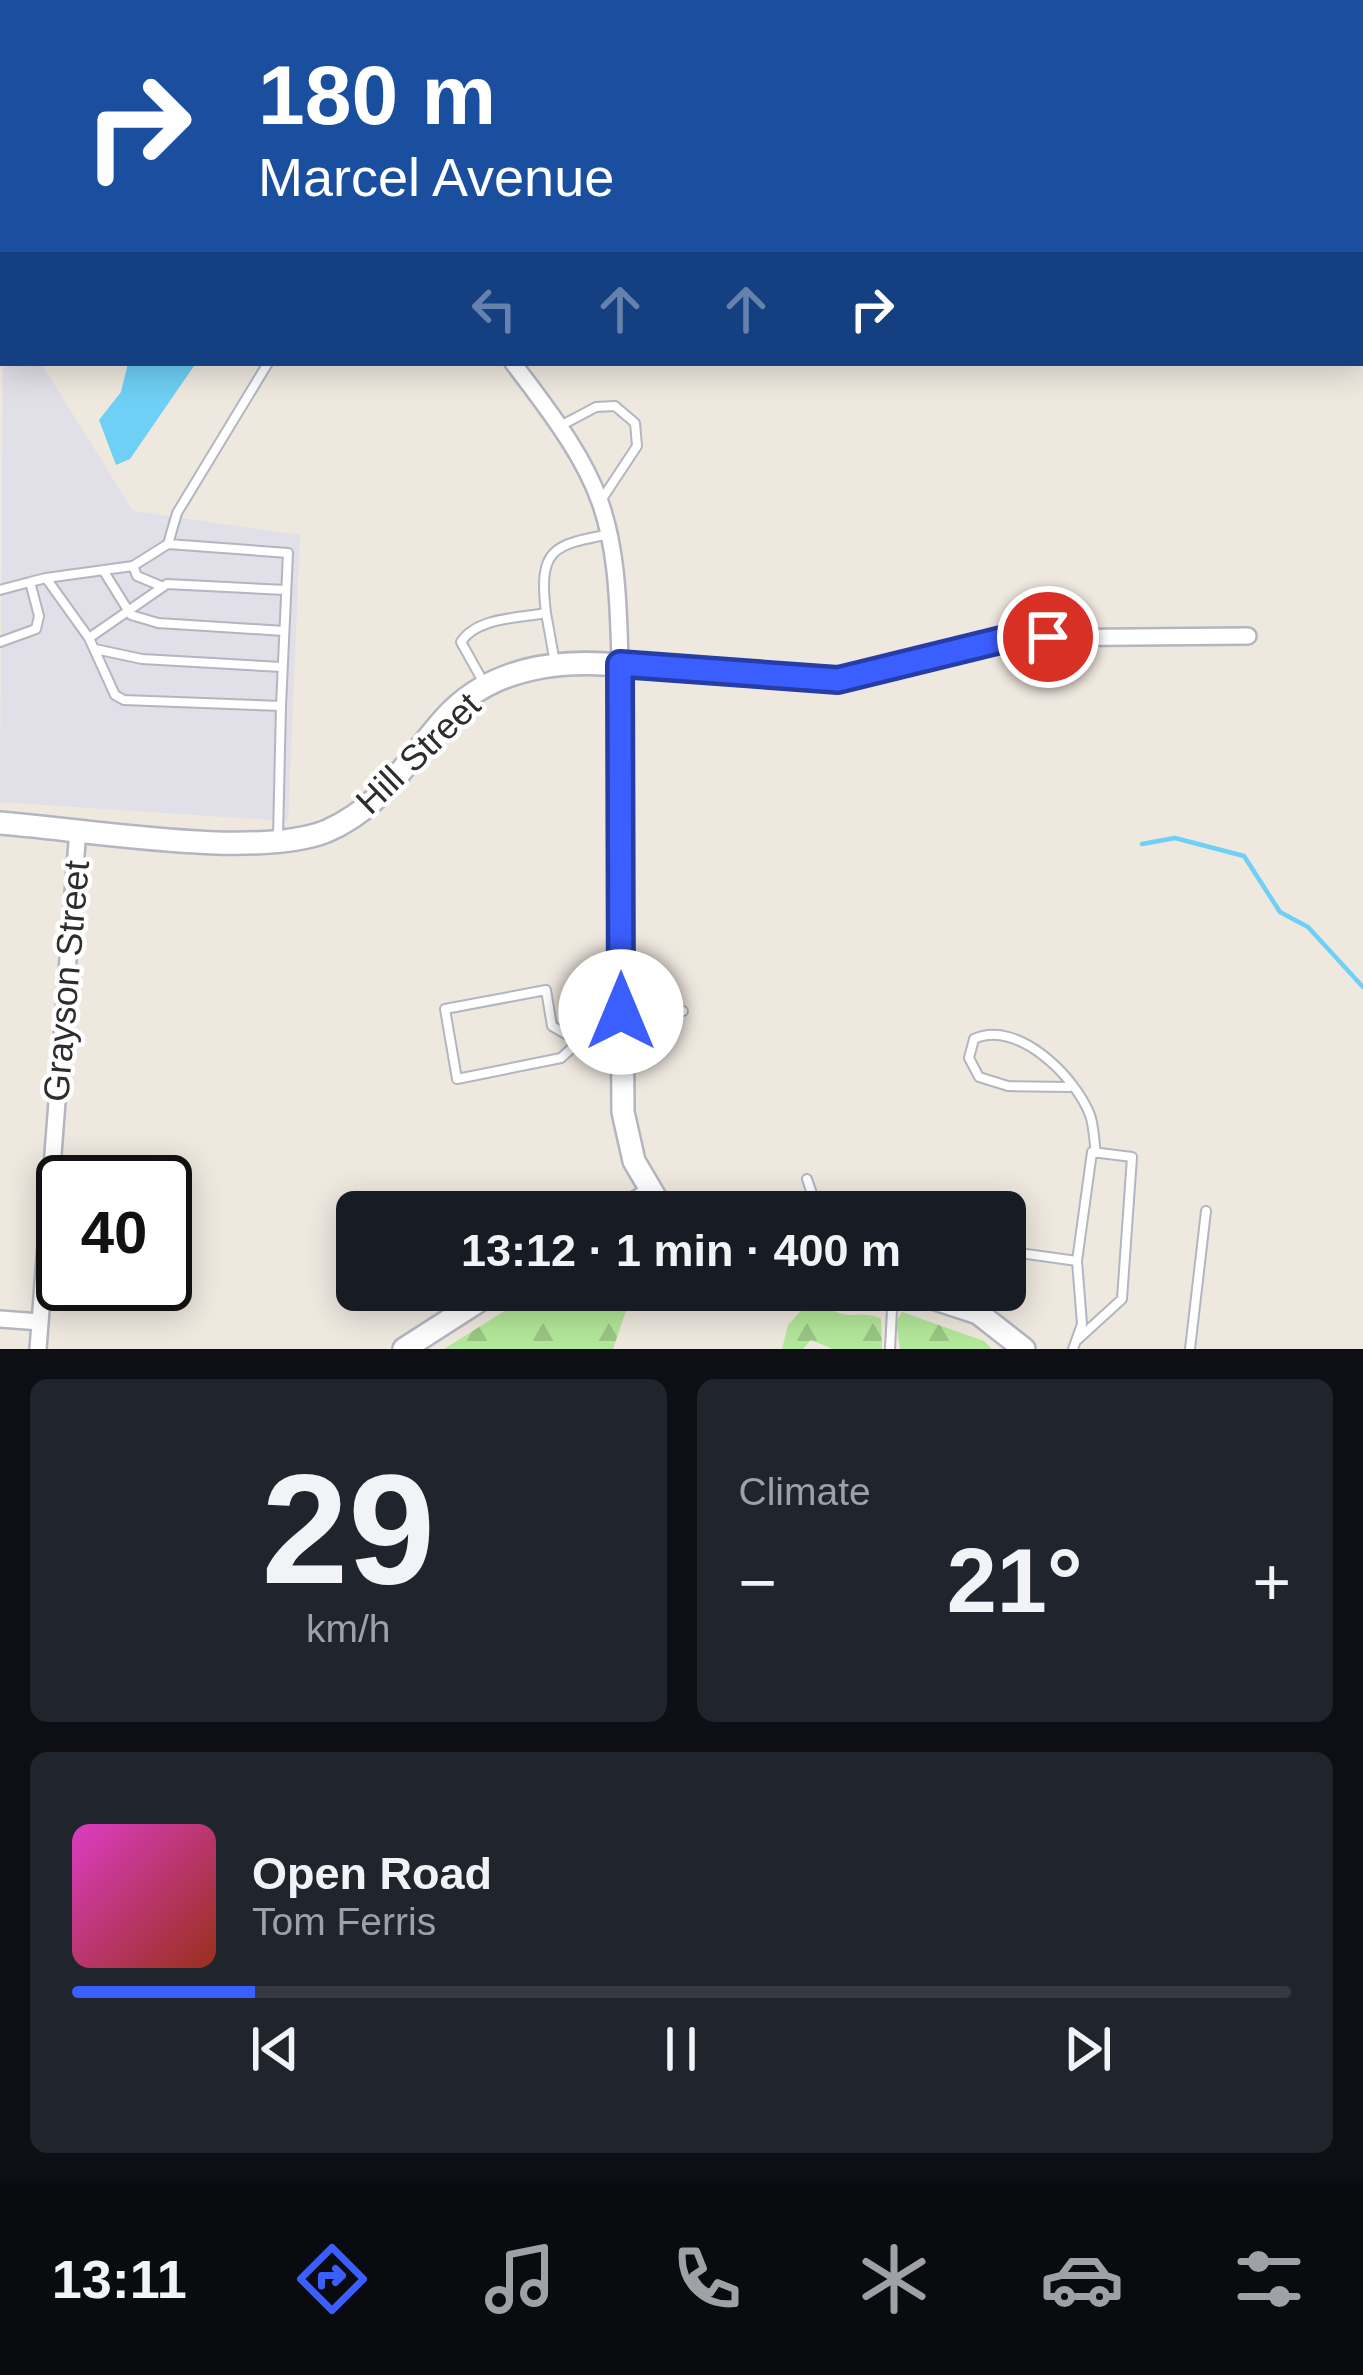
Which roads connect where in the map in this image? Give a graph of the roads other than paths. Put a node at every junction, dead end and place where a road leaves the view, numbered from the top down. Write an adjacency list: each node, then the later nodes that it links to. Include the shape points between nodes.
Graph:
1 (266, 366): 6 (lane, via 177,513)
2 (515, 366): 3 (street)
3 (561, 426): 4 (street); 4 (lane, via 615,406 635,424 638,446)
4 (602, 499): 5 (street)
5 (612, 533): 15 (lane, via 553,552); 21 (street)
6 (168, 544): 7 (lane); 13 (lane, via 288,553)
7 (134, 566): 8 (lane); 11 (lane, via 137,576)
8 (103, 570): 9 (lane); 14 (lane)
9 (46, 578): 10 (lane); 19 (lane)
10 (30, 582): 12 (lane); 18 (lane, via 36,629)
11 (162, 587): 13 (lane); 14 (lane)
12 (0, 590)
13 (286, 590): 16 (lane)
14 (128, 611): 16 (lane, via 158,623); 19 (lane)
15 (546, 613): 20 (lane); 23 (lane, via 466,634 461,642)
16 (284, 631): 22 (lane)
17 (1248, 636): 21 (street, via 1020,638 838,680)
18 (0, 642)
19 (91, 643): 22 (lane, via 142,659); 24 (lane, via 124,700)
20 (555, 663): 21 (street, Hill Street); 23 (street, Hill Street)
21 (620, 664): 29 (street)
22 (283, 667): 24 (lane)
23 (485, 686): 27 (street, Hill Street, via 452,710 377,800 323,832)
24 (281, 706): 27 (lane)
25 (0, 823): 26 (street, Hill Street)
26 (78, 829): 27 (street, Hill Street); 44 (street, Grayson Street)
27 (278, 841)
28 (683, 1011): 29 (lane)
29 (621, 1012): 31 (street)
30 (574, 1046): 30 (lane, via 561,1058 457,1079 445,1010 546,990 552,1026); 31 (lane)
31 (621, 1058): 35 (street, via 626,1136)
32 (1069, 1087): 32 (lane, via 979,1077 969,1058 974,1039 993,1030 1015,1034); 33 (lane, via 1090,1113)
33 (1096, 1153): 39 (lane); 45 (lane, via 1132,1157 1122,1299)
34 (807, 1179): 36 (lane)
35 (650, 1191)
36 (811, 1191)
37 (1206, 1211): 50 (lane)
38 (1026, 1254): 39 (lane)
39 (1077, 1262): 45 (lane, via 1083,1304)
40 (463, 1311): 47 (street)
41 (892, 1311): 48 (lane)
42 (972, 1311): 49 (street)
43 (0, 1319): 44 (street)
44 (40, 1322): 46 (street, Grayson Street)
45 (1074, 1345)
46 (38, 1349)
47 (404, 1349)
48 (890, 1349)
49 (1024, 1349)
50 (1190, 1349)

